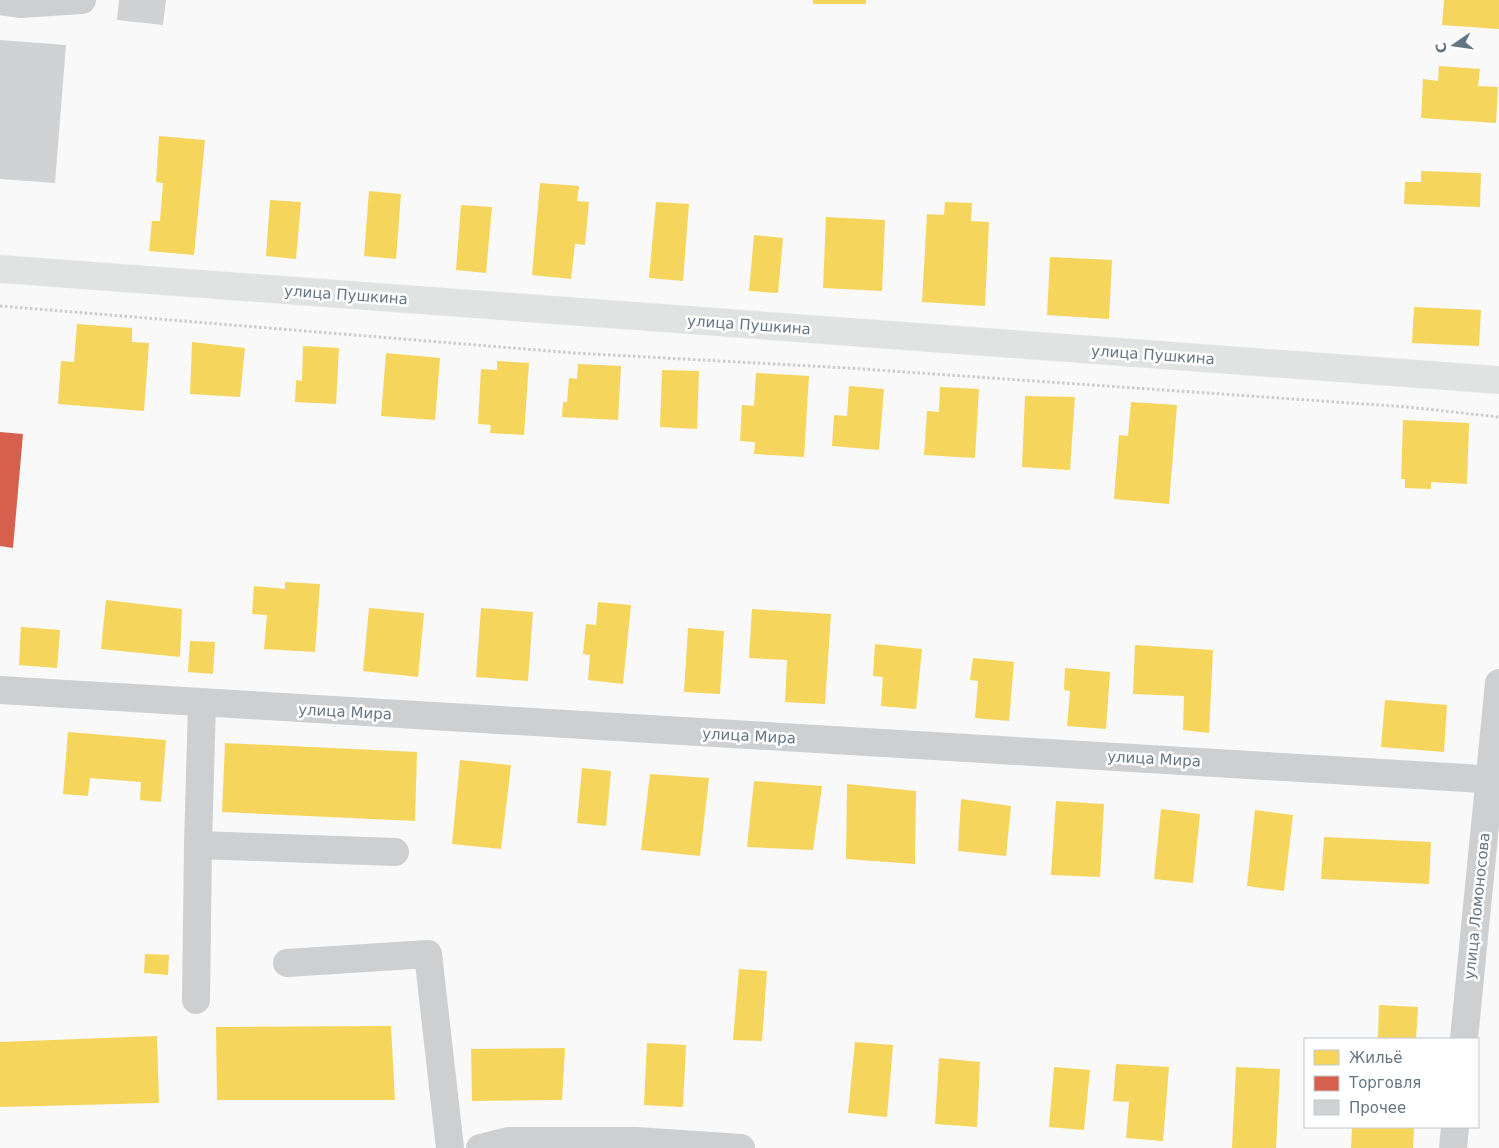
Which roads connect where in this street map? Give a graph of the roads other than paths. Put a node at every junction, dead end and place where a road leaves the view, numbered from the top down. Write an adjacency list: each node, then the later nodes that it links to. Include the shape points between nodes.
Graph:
1 (82, 0): 2 (street, via 20,4)
2 (0, 1)
3 (0, 269): 4 (main road, улица Пушкина)
4 (1499, 380)
5 (1499, 683): 8 (street, улица Ломоносова)
6 (0, 690): 7 (street, улица Мира)
7 (202, 704): 8 (street, улица Мира); 9 (street)
8 (1495, 779): 13 (street, улица Ломоносова)
9 (198, 846): 10 (street); 12 (street)
10 (395, 852)
11 (287, 963): 15 (street, via 428,954)
12 (196, 1000)
13 (1464, 1038)
14 (1455, 1128): 18 (street)
15 (450, 1148)
16 (480, 1148): 17 (street, via 508,1141 636,1141)
17 (741, 1148)
18 (1453, 1148)

